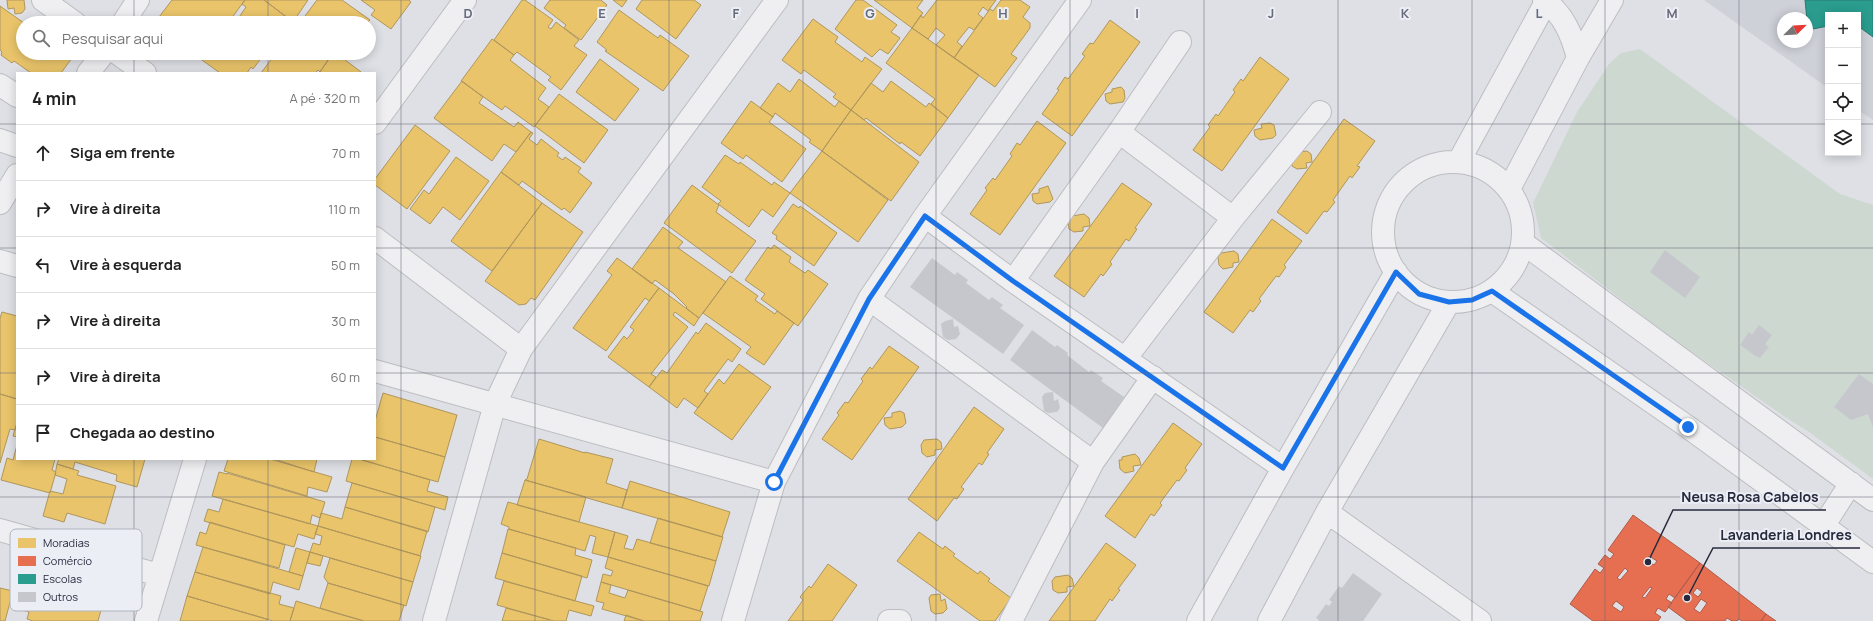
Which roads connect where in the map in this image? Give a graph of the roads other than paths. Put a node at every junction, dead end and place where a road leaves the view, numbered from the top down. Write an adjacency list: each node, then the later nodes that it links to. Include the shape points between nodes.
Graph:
1 (43, 0): 8 (street)
2 (138, 0): 9 (street)
3 (465, 0): 19 (street)
4 (777, 0): 38 (street)
5 (1080, 0): 27 (street)
6 (1612, 0): 11 (street)
7 (1545, 1): 11 (street, via 1567,25 1574,39); 23 (street)
8 (65, 16)
9 (128, 16)
10 (1180, 42): 20 (street)
11 (1578, 58): 25 (street)
12 (98, 60): 14 (street)
13 (127, 60): 15 (street)
14 (89, 72)
15 (144, 72)
16 (0, 85): 17 (street)
17 (16, 95)
18 (1320, 112): 28 (street)
19 (376, 122)
20 (1119, 132): 28 (street); 34 (street)
21 (0, 140): 22 (street)
22 (16, 146)
23 (1459, 161): 25 (street, via 1487,170); 33 (street, via 1440,162 1421,169 1404,181 1392,196 1385,215 1383,235 1387,255)
24 (16, 177): 26 (street)
25 (1509, 189): 30 (street, via 1522,215)
26 (0, 203)
27 (925, 216): 34 (street); 36 (street)
28 (1233, 218): 39 (street)
29 (376, 239): 38 (street)
30 (1523, 243): 35 (street, via 1513,270); 47 (street)
31 (0, 261): 32 (street)
32 (16, 266)
33 (1396, 272): 37 (street, via 1419,294); 45 (street)
34 (1013, 281): 39 (street)
35 (1492, 291): 37 (street, via 1472,300); 50 (street)
36 (869, 299): 44 (street); 46 (street)
37 (1449, 302): 49 (street)
38 (521, 349): 42 (street)
39 (1125, 359): 41 (street)
40 (376, 371): 42 (street)
41 (1153, 377): 44 (street); 45 (street)
42 (495, 404): 46 (street); 57 (street)
43 (195, 460): 55 (street)
44 (1094, 462): 61 (street)
45 (1283, 468): 62 (street)
46 (774, 482): 58 (street)
47 (1851, 483): 48 (street); 50 (street)
48 (1873, 500)
49 (1327, 512): 63 (street); 64 (street)
50 (1824, 525): 53 (street)
51 (0, 530): 52 (street)
52 (10, 533)
53 (1873, 562)
54 (142, 569): 55 (street)
55 (159, 574): 56 (street)
56 (146, 621)
57 (434, 621)
58 (733, 621)
59 (889, 621): 60 (street)
60 (900, 621)
61 (1011, 621)
62 (1198, 621)
63 (1269, 621)
64 (1480, 621)

